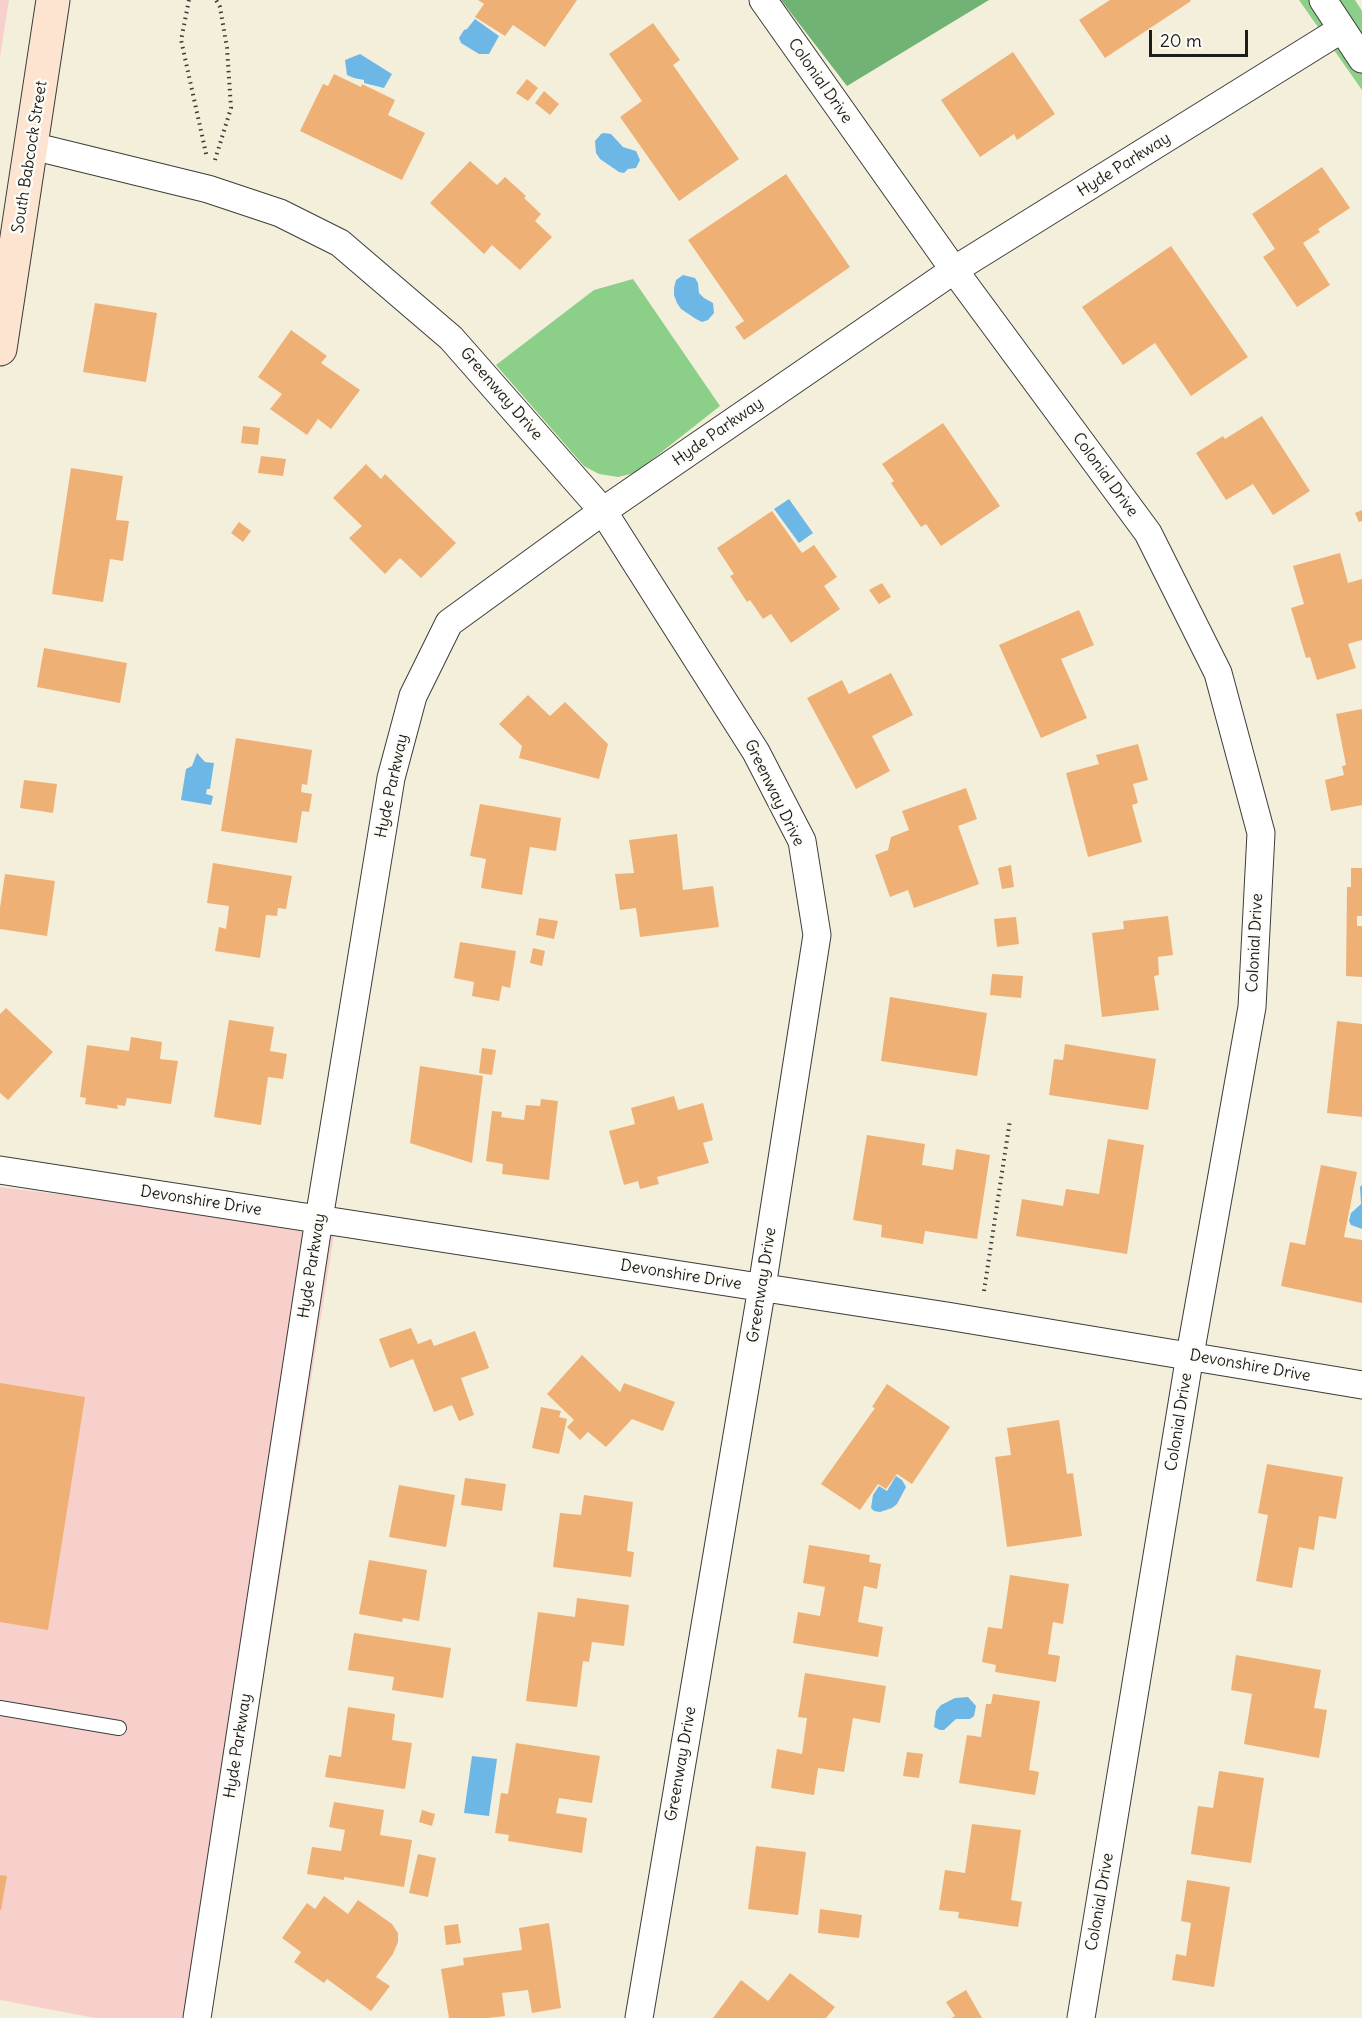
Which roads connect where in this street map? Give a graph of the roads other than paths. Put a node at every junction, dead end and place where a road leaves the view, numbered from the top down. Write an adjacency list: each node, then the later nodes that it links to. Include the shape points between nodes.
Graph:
1 (53, 0): 6 (main road, South Babcock Street)
2 (763, 0): 7 (street, Colonial Drive)
3 (1323, 0): 4 (street)
4 (1342, 28): 5 (street); 7 (street, Hyde Parkway)
5 (1362, 59)
6 (32, 146): 8 (main road, South Babcock Street); 9 (street, Greenway Drive, via 209,183 340,243 451,338)
7 (954, 270): 9 (street, Hyde Parkway); 13 (street, Colonial Drive, via 1148,533 1218,673 1261,833 1252,1007)
8 (0, 349)
9 (603, 511): 11 (street, Hyde Parkway, via 449,623 413,696 391,778); 12 (street, Greenway Drive, via 756,752 802,841 817,935)
10 (0, 1170): 11 (street, Devonshire Drive)
11 (319, 1219): 12 (street, Devonshire Drive); 17 (street, Hyde Parkway)
12 (762, 1287): 13 (street, Devonshire Drive); 18 (street, Greenway Drive)
13 (1190, 1355): 14 (street, Devonshire Drive); 19 (street, Colonial Drive)
14 (1362, 1385)
15 (0, 1708): 16 (lane)
16 (119, 1728)
17 (197, 2018)
18 (639, 2018)
19 (1081, 2018)

